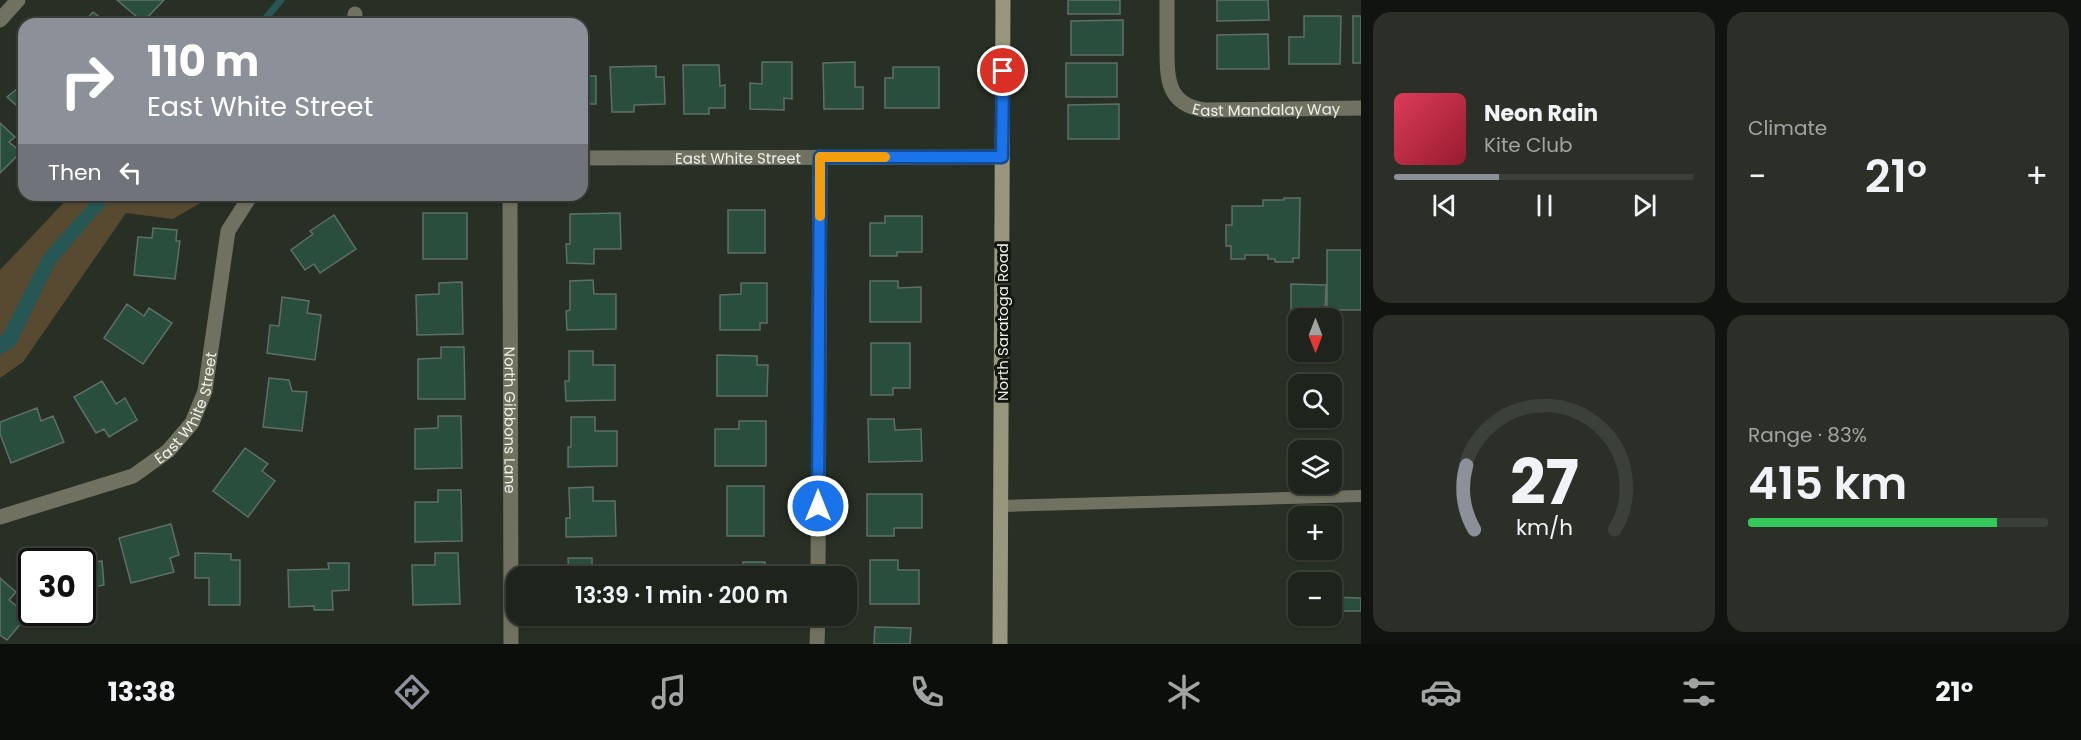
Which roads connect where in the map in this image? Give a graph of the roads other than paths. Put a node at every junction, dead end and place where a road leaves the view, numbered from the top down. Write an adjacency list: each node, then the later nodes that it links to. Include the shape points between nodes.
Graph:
1 (18, 0): 4 (street)
2 (1003, 0): 7 (main road, North Saratoga Road)
3 (1167, 0): 5 (street, East Mandalay Way, via 1167,79 1177,97 1195,108)
4 (0, 20)
5 (1361, 108)
6 (820, 157): 7 (street, East White Street); 8 (street, East White Street); 14 (street)
7 (1002, 157): 12 (main road, North Saratoga Road)
8 (588, 158)
9 (247, 201): 13 (street, East White Street, via 228,231 205,391 192,423 168,451 133,476)
10 (510, 201): 16 (street, North Gibbons Lane)
11 (1361, 496): 12 (lane)
12 (1001, 506): 18 (main road, North Saratoga Road)
13 (0, 517)
14 (818, 566)
15 (818, 626): 17 (street)
16 (511, 644)
17 (818, 644)
18 (1000, 644)

